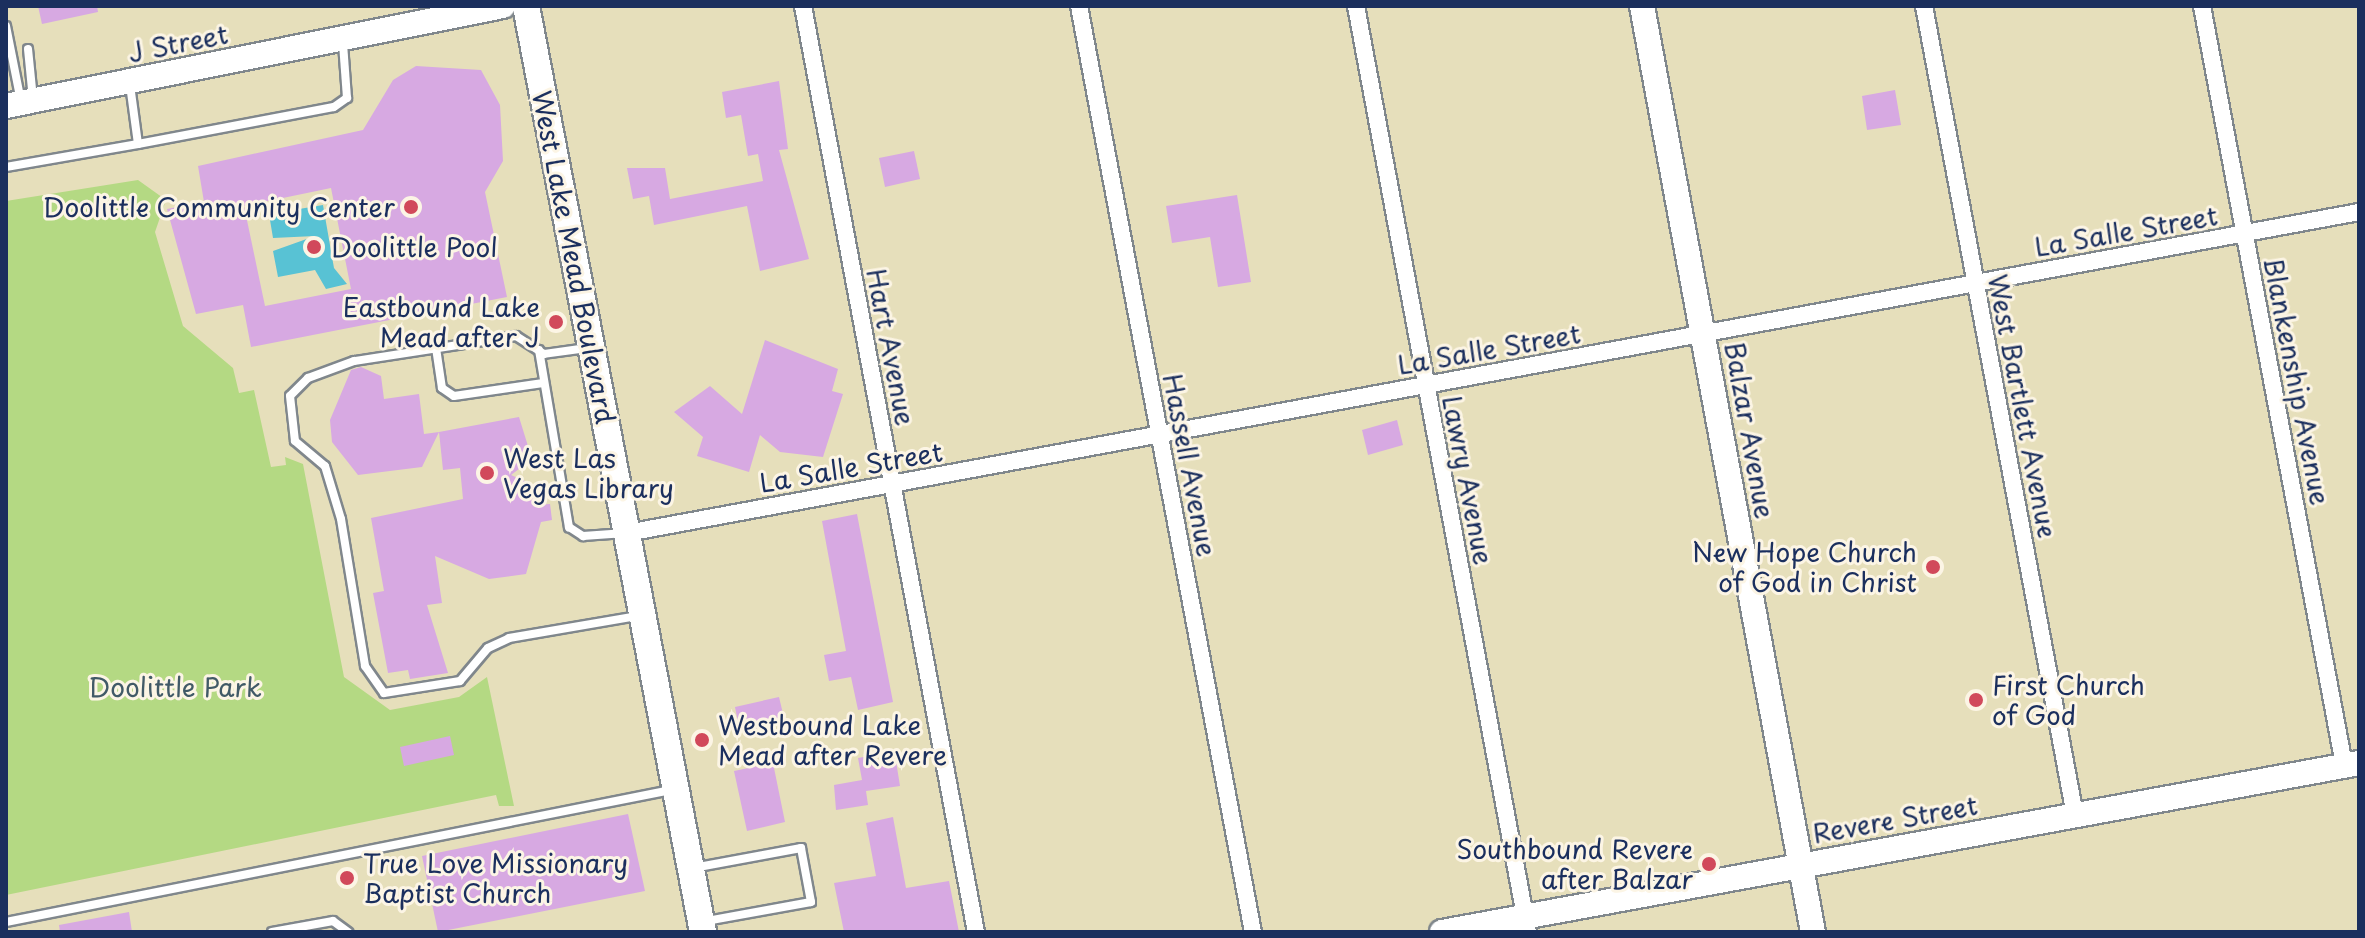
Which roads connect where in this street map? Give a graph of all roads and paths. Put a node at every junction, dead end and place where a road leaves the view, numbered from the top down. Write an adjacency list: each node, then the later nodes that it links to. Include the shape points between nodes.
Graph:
1 (503, 6): 10 (street, J Street)
2 (526, 6): 21 (main road, West Lake Mead Boulevard)
3 (803, 6): 26 (street, Hart Avenue)
4 (1079, 6): 25 (street, Hassell Avenue)
5 (1356, 6): 24 (street, Lawry Avenue)
6 (1642, 6): 19 (street, Balzar Avenue)
7 (1924, 6): 18 (street, West Bartlett Avenue)
8 (2202, 6): 17 (street, Blankenship Avenue)
9 (6, 26): 13 (lane)
10 (342, 38): 12 (street, J Street); 14 (lane, via 347,98 334,107)
11 (28, 49): 13 (lane)
12 (129, 81): 13 (street, J Street); 14 (lane)
13 (20, 103)
14 (138, 144): 15 (lane)
15 (6, 167)
16 (2359, 212): 17 (street, La Salle Street)
17 (2245, 233): 18 (street, La Salle Street); 29 (street, Blankenship Avenue)
18 (1975, 283): 19 (street, La Salle Street); 31 (street, West Bartlett Avenue)
19 (1704, 334): 24 (street, La Salle Street); 32 (street, Balzar Avenue)
20 (436, 348): 22 (lane, via 516,336); 23 (lane, via 442,388 454,396); 28 (lane, via 354,361 308,378 290,396 295,441 325,466 341,519 365,666 384,693 460,681 488,648 509,638)
21 (591, 348): 22 (lane); 27 (main road, West Lake Mead Boulevard)
22 (539, 350): 23 (lane)
23 (543, 383): 27 (lane, via 569,527 583,536)
24 (1426, 385): 25 (street, La Salle Street); 35 (street, Lawry Avenue)
25 (1159, 434): 26 (street, La Salle Street); 40 (street, Hassell Avenue)
26 (892, 484): 27 (street, La Salle Street); 39 (street, Hart Avenue)
27 (627, 533): 28 (main road, West Lake Mead Boulevard)
28 (642, 615): 30 (main road, West Lake Mead Boulevard)
29 (2352, 764): 31 (street, Revere Street)
30 (675, 789): 33 (main road, West Lake Mead Boulevard); 34 (lane)
31 (2075, 815): 32 (street, Revere Street)
32 (1800, 865): 35 (street, Revere Street); 42 (street, Balzar Avenue)
33 (691, 868): 36 (main road, West Lake Mead Boulevard); 36 (lane, via 801,848 811,902)
34 (6, 922)
35 (1527, 924): 41 (street, Revere Street)
36 (702, 927)
37 (272, 932): 38 (lane, via 333,921)
38 (348, 932)
39 (976, 932)
40 (1253, 932)
41 (1442, 932)
42 (1813, 932)

